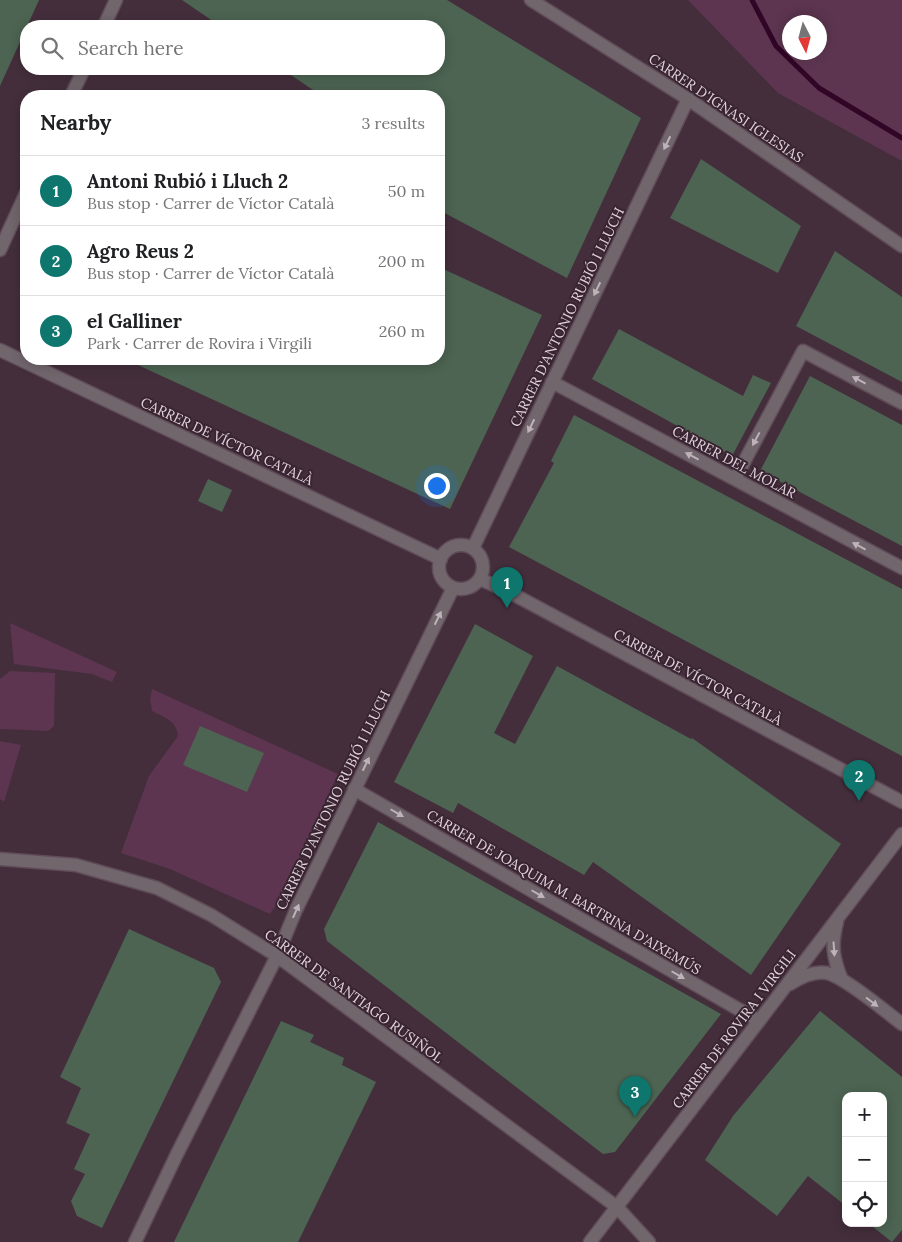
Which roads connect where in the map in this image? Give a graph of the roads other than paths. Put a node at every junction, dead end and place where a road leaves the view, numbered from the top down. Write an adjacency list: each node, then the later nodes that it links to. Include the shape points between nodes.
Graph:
1 (116, 0): 3 (street)
2 (531, 0): 6 (street, CARRER D'IGNASI IGLESIAS)
3 (107, 20)
4 (81, 75): 5 (street)
5 (74, 90)
6 (688, 99): 8 (street, CARRER D'IGNASI IGLESIAS); 13 (street, CARRER D'ANTONIO RUBIÓ I LLUCH, one-way to 13)
7 (20, 207): 9 (street)
8 (902, 246)
9 (0, 250)
10 (0, 350): 11 (street, CARRER DE VÍCTOR CATALÀ)
11 (20, 359)
12 (32, 365): 17 (street, CARRER DE VÍCTOR CATALÀ)
13 (552, 382): 15 (street, CARRER DEL MOLAR, one-way to 13); 16 (street, CARRER D'ANTONIO RUBIÓ I LLUCH, one-way to 16)
14 (902, 403): 15 (street, one-way to 15, via 803,351)
15 (735, 479): 18 (street, CARRER DEL MOLAR, one-way to 15)
16 (473, 548): 17 (street, via 456,546 447,550); 19 (street, via 483,562)
17 (441, 559): 20 (street, via 441,576)
18 (902, 568)
19 (480, 579): 20 (street, via 470,588); 22 (street, CARRER DE VÍCTOR CATALÀ)
20 (453, 588): 21 (street, CARRER D'ANTONIO RUBIÓ I LLUCH, one-way to 20)
21 (354, 789): 26 (street, CARRER D'ANTONIO RUBIÓ I LLUCH, one-way to 21); 29 (street, CARRER DE JOAQUIM M. BARTRINA D'AIXEMÚS, one-way to 29)
22 (902, 802)
23 (902, 834): 25 (street, CARRER DE ROVIRA I VIRGILI)
24 (0, 859): 26 (street, CARRER DE SANTIAGO RUSIÑOL, via 76,865 157,888 211,915)
25 (838, 918): 27 (street, one-way to 27, via 833,950); 28 (street, CARRER DE ROVIRA I VIRGILI)
26 (277, 956): 31 (street, CARRER DE SANTIAGO RUSIÑOL); 32 (street, CARRER D'ANTONIO RUBIÓ I LLUCH)
27 (842, 980): 28 (street, via 827,973 815,973 797,980); 30 (street, one-way to 30)
28 (780, 993): 29 (street, CARRER DE ROVIRA I VIRGILI)
29 (758, 1021): 31 (street, CARRER DE ROVIRA I VIRGILI)
30 (902, 1024)
31 (617, 1207): 33 (street, CARRER DE ROVIRA I VIRGILI); 34 (street, CARRER DE SANTIAGO RUSIÑOL)
32 (135, 1242)
33 (590, 1242)
34 (649, 1242)

